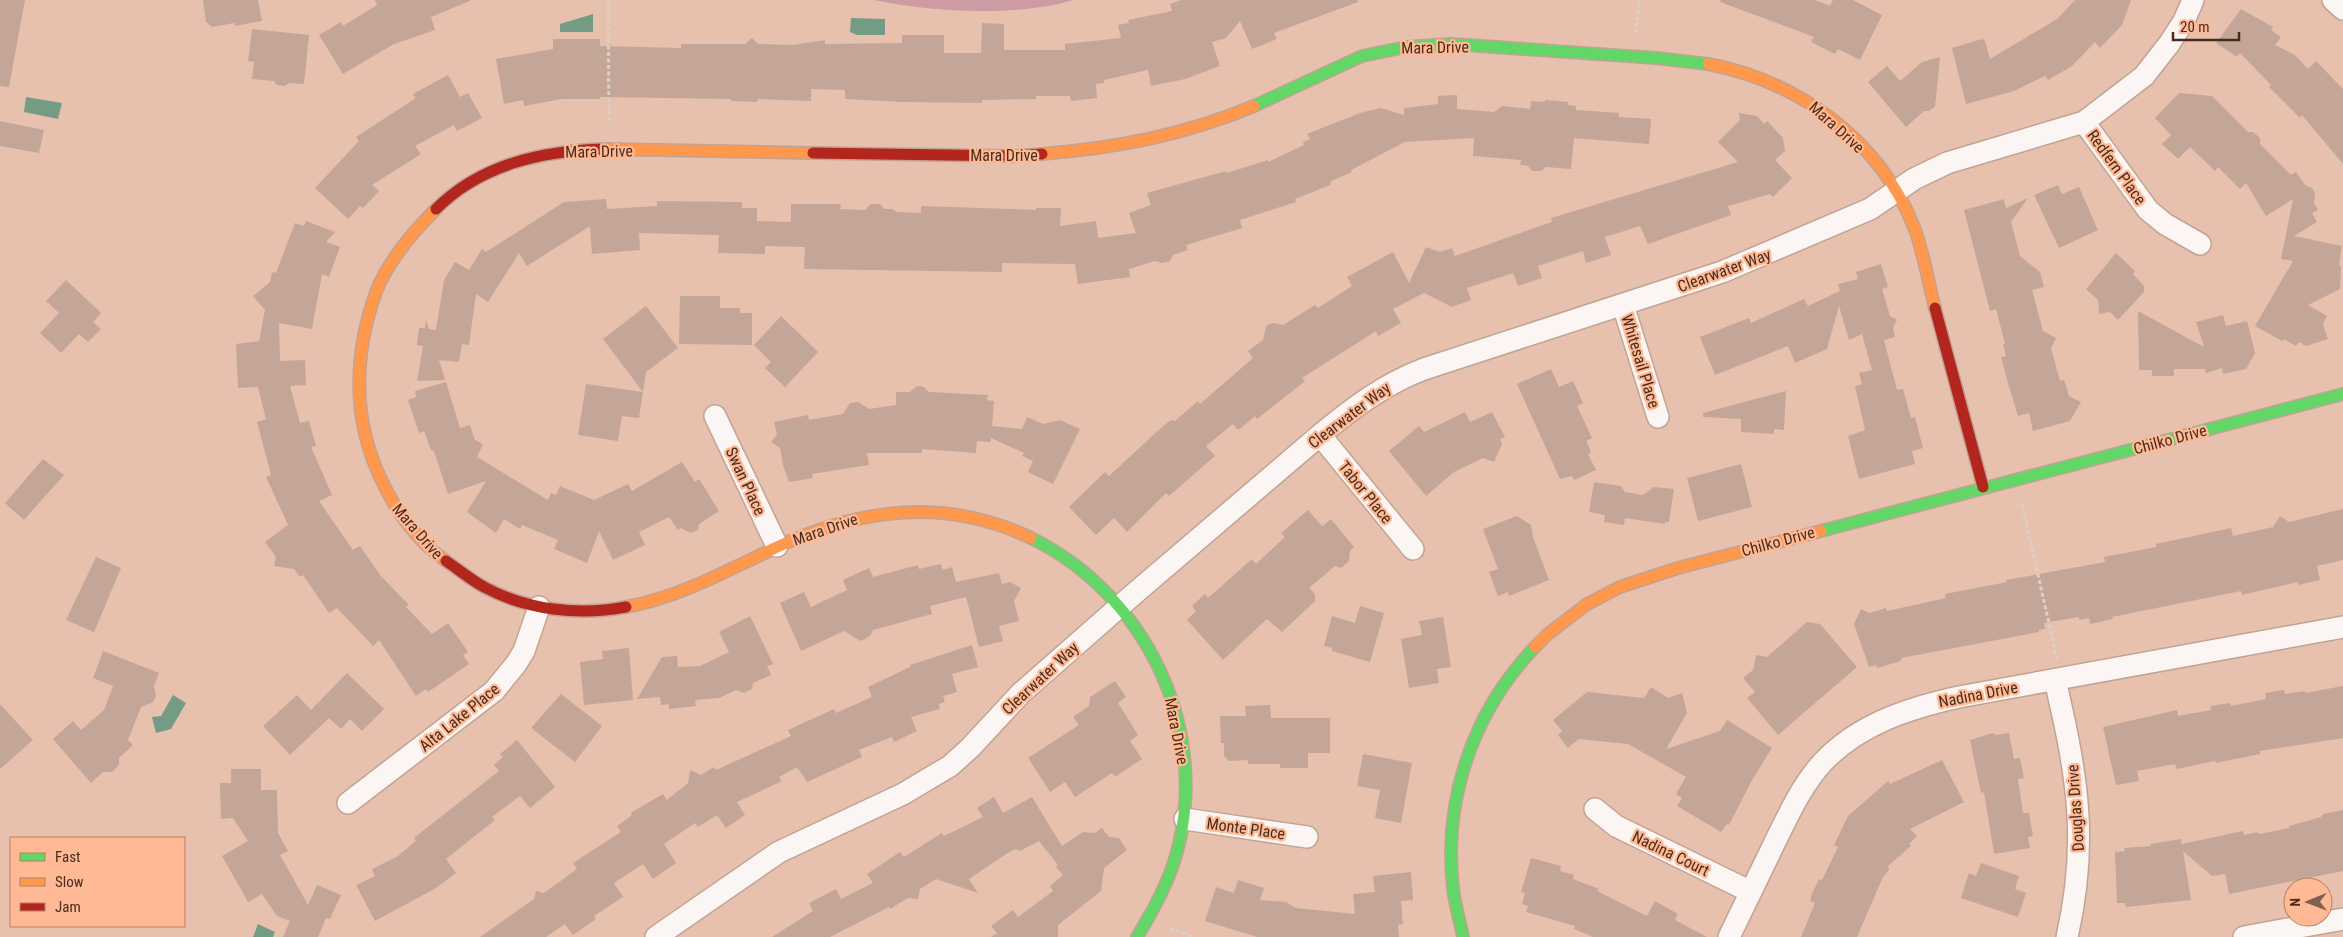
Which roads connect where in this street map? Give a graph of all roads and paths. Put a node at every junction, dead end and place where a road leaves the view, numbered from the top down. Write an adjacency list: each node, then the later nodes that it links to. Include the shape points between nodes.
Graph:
1 (608, 0): 7 (path)
2 (1639, 0): 6 (path)
3 (2193, 0): 8 (street, Clearwater Way, via 2184,21 2144,76)
4 (2333, 0): 5 (street)
5 (2343, 9)
6 (1636, 41)
7 (610, 118)
8 (2084, 122): 9 (street, Clearwater Way, via 1948,163 1914,179); 10 (street, Redfern Place, via 2148,210)
9 (1896, 192): 11 (street, Clearwater Way, via 1870,209 1745,264); 16 (street, Mara Drive, via 1914,228); 21 (street, Mara Drive, via 1866,152 1831,118 1792,91 1754,75 1688,61 1451,44 1380,50 1214,122 1151,140 1084,151 1015,156 588,150 554,152 514,162 477,178 448,196 410,234 394,256 380,280 366,321 358,388 369,454 391,501 405,522 435,554 465,577 509,598)
10 (2200, 244)
11 (1623, 305): 14 (street, Whitesail Place); 15 (street, Clearwater Way, via 1406,376 1372,395)
12 (2343, 394): 16 (street, Chilko Drive)
13 (715, 416): 18 (street, Swan Place)
14 (1658, 417)
15 (1320, 435): 19 (street, Tabor Place); 20 (street, Clearwater Way)
16 (1983, 487): 35 (street, Chilko Drive, via 1646,578 1588,603 1542,638 1516,666 1491,702 1461,772 1453,812 1450,856 1454,894)
17 (2021, 499): 23 (path)
18 (777, 546): 20 (street, Mara Drive, via 834,524 869,515 902,512 952,514 994,524 1042,543 1070,561); 21 (street, Mara Drive, via 690,589 652,603 595,612)
19 (1413, 549)
20 (1120, 605): 26 (street, Mara Drive, via 1148,645 1171,697 1184,756); 32 (street, Clearwater Way, via 1020,693 970,748 935,777 779,852)
21 (539, 607): 24 (street, Alta Lake Place, via 520,658 506,679)
22 (2343, 627): 23 (street, Nadina Drive)
23 (2061, 679): 28 (street, Nadina Drive, via 1926,704 1895,714 1862,732 1824,761 1810,778); 37 (street, Douglas Drive, via 2080,826 2079,871)
24 (348, 803)
25 (1594, 808): 28 (street, Nadina Court, via 1616,826)
26 (1185, 819): 27 (street, Monte Place); 33 (street, Mara Drive, via 1170,876)
27 (1307, 837)
28 (1751, 892): 36 (street, Nadina Drive)
29 (2343, 919): 31 (street)
30 (1178, 931): 34 (path)
31 (2280, 934): 38 (street)
32 (656, 937)
33 (1137, 937)
34 (1193, 937)
35 (1464, 937)
36 (1729, 937)
37 (2067, 937)
38 (2244, 937)

